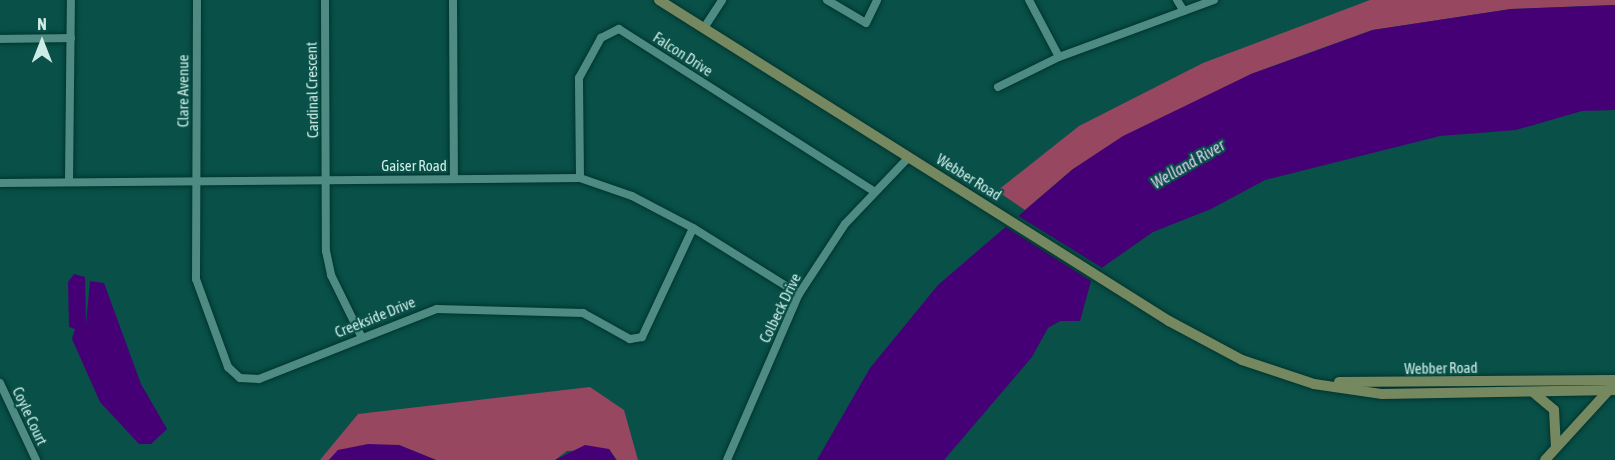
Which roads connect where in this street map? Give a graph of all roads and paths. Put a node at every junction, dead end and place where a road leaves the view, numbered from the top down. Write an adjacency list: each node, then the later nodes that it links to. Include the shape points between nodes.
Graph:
1 (71, 0): 14 (street)
2 (197, 0): 22 (street, Clare Avenue)
3 (325, 0): 21 (street, Cardinal Crescent)
4 (453, 0): 20 (street)
5 (659, 0): 13 (main road, Webber Road)
6 (722, 0): 13 (street)
7 (827, 0): 8 (street, via 866,23)
8 (877, 0)
9 (1029, 0): 16 (street)
10 (1177, 0): 12 (street)
11 (1214, 0): 12 (street)
12 (1184, 11): 16 (street)
13 (704, 28): 18 (main road, Webber Road)
14 (71, 38): 15 (street); 23 (street)
15 (0, 39)
16 (1059, 57): 17 (street)
17 (998, 87)
18 (909, 157): 25 (street, Colbeck Drive); 29 (main road, Webber Road, via 1216,348)
19 (580, 178): 20 (street, Gaiser Road); 25 (street, Falcon Drive, via 579,78 601,38 619,29); 26 (street, Gaiser Road, via 632,196)
20 (454, 179): 21 (street, Gaiser Road)
21 (326, 180): 22 (street, Gaiser Road); 28 (street, Cardinal Crescent, via 328,264)
22 (196, 181): 23 (street, Gaiser Road); 28 (street, Creekside Drive, via 196,279 234,374 259,379)
23 (69, 182): 24 (street, Gaiser Road)
24 (0, 183)
25 (873, 191): 27 (street, Colbeck Drive)
26 (693, 228): 27 (street, Gaiser Road); 28 (street, Creekside Drive, via 642,338 630,339 584,313 437,309)
27 (799, 294): 36 (street, Colbeck Drive)
28 (362, 338)
29 (1268, 370): 30 (main road, Webber Road, via 1374,384); 33 (main road, Webber Road, via 1321,386 1382,394)
30 (1615, 380)
31 (0, 383): 35 (street, Coyle Court)
32 (1612, 390): 33 (main road, Webber Road); 34 (main road)
33 (1527, 392): 34 (main road, via 1543,397 1554,410)
34 (1556, 445): 37 (main road)
35 (36, 460)
36 (727, 460)
37 (1545, 460)

